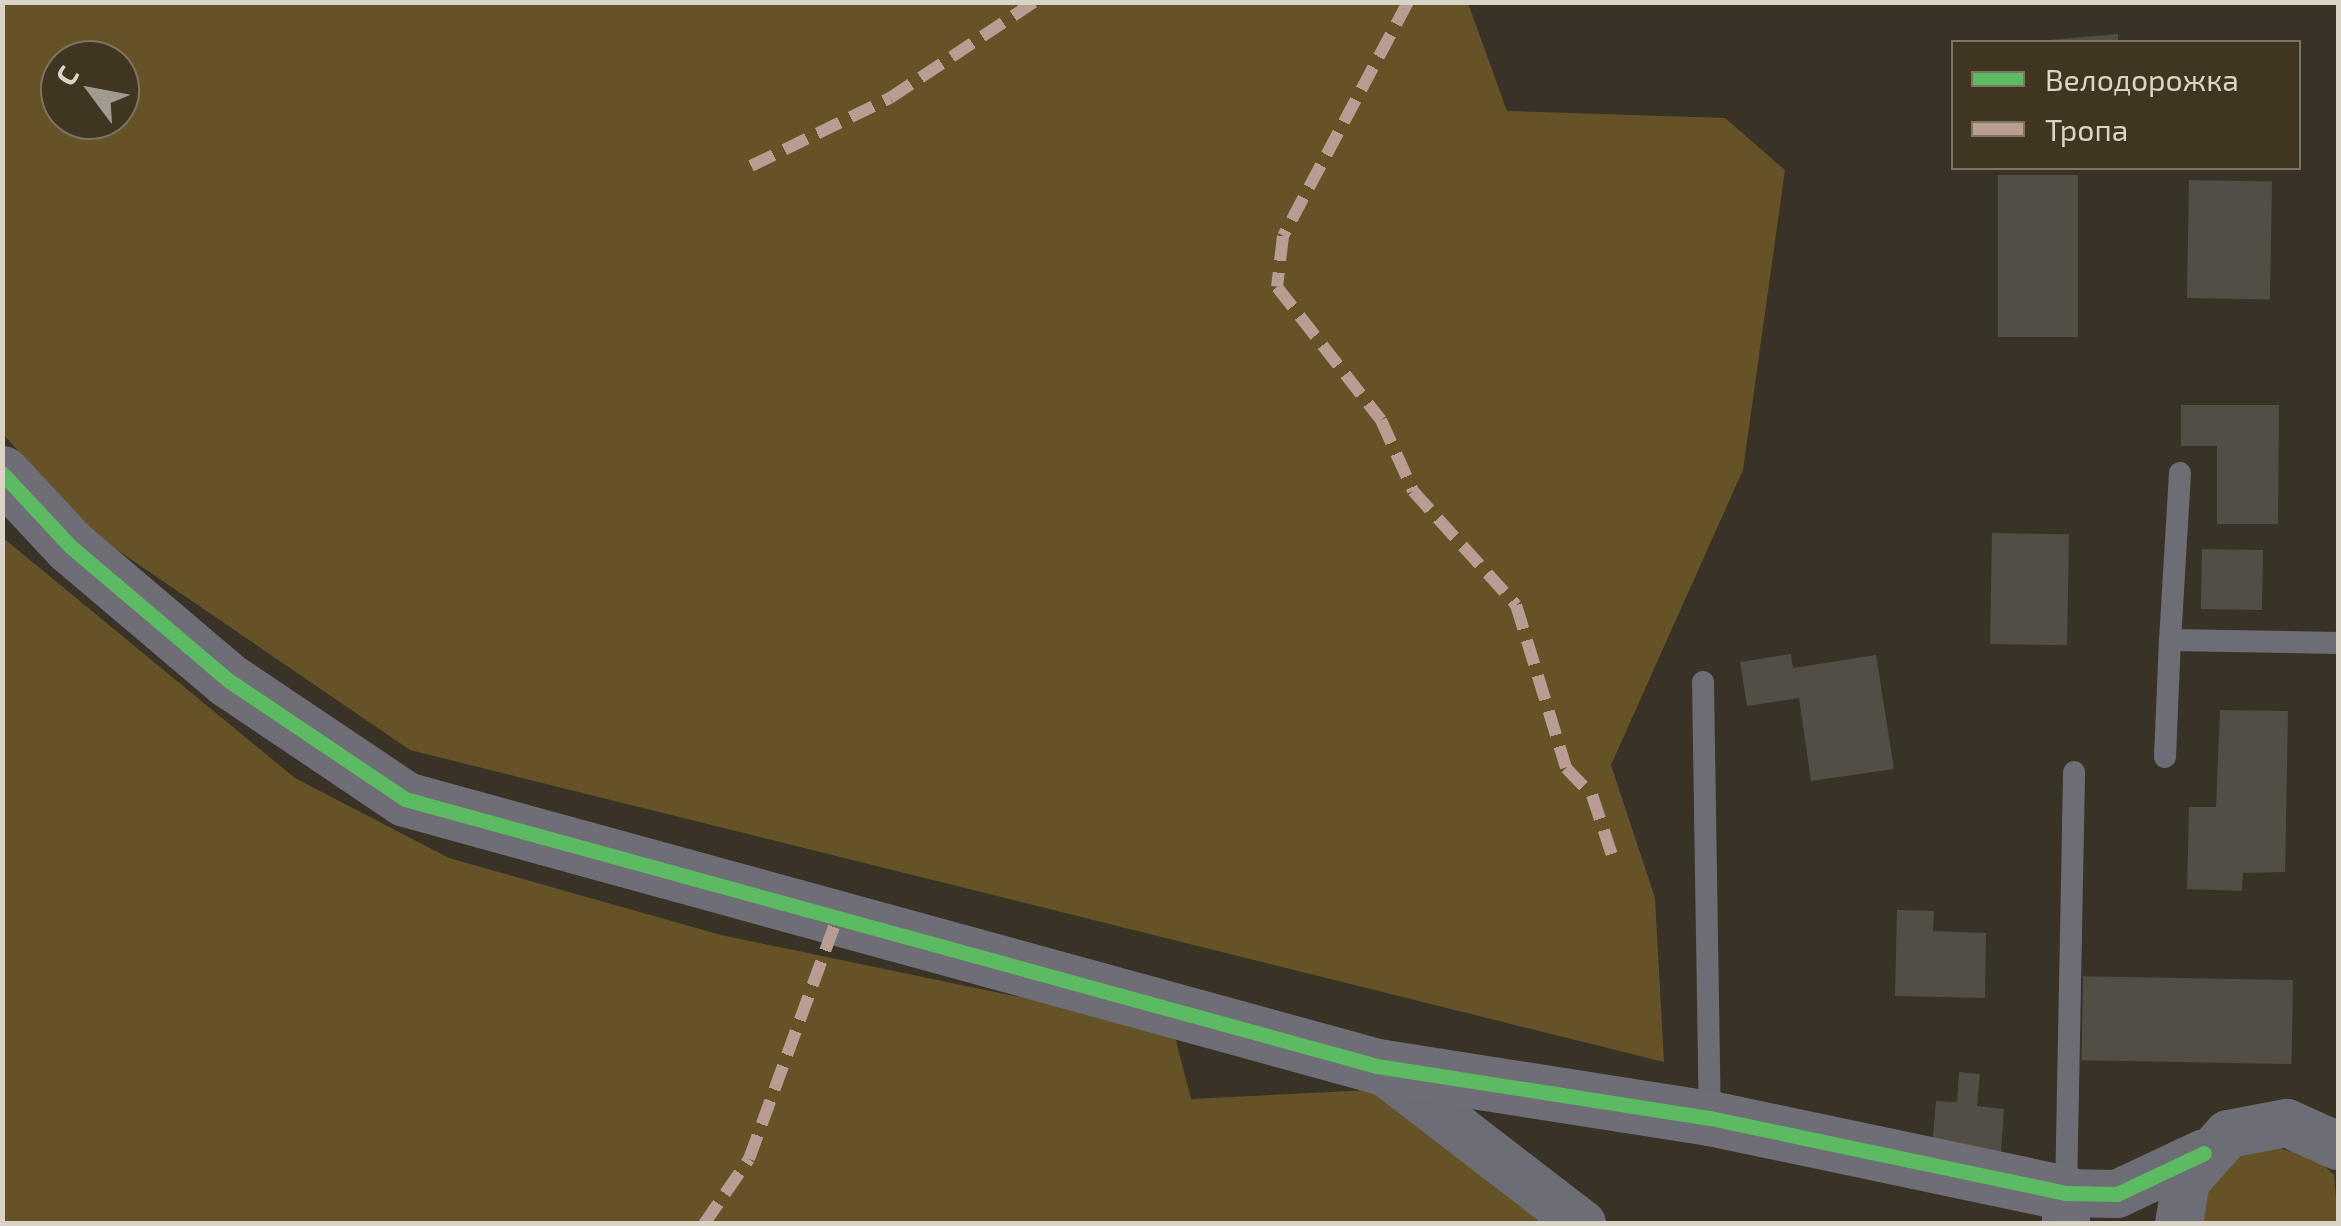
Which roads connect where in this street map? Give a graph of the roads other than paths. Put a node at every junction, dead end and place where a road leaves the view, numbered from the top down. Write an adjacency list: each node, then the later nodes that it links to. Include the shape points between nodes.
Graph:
1 (2, 473): 8 (street, via 70,546 228,680 406,799)
2 (2180, 473): 3 (lane)
3 (2170, 640): 4 (lane); 6 (lane)
4 (2338, 643)
5 (1704, 682): 9 (lane)
6 (2165, 757)
7 (2074, 772): 12 (lane)
8 (1377, 1066): 9 (street); 13 (street)
9 (1710, 1118): 12 (street)
10 (2331, 1132): 11 (street, via 2257,1124)
11 (2204, 1153): 12 (street); 15 (street, via 2186,1181)
12 (2083, 1204): 14 (street)
13 (1582, 1224)
14 (2153, 1224)
15 (2179, 1224)

